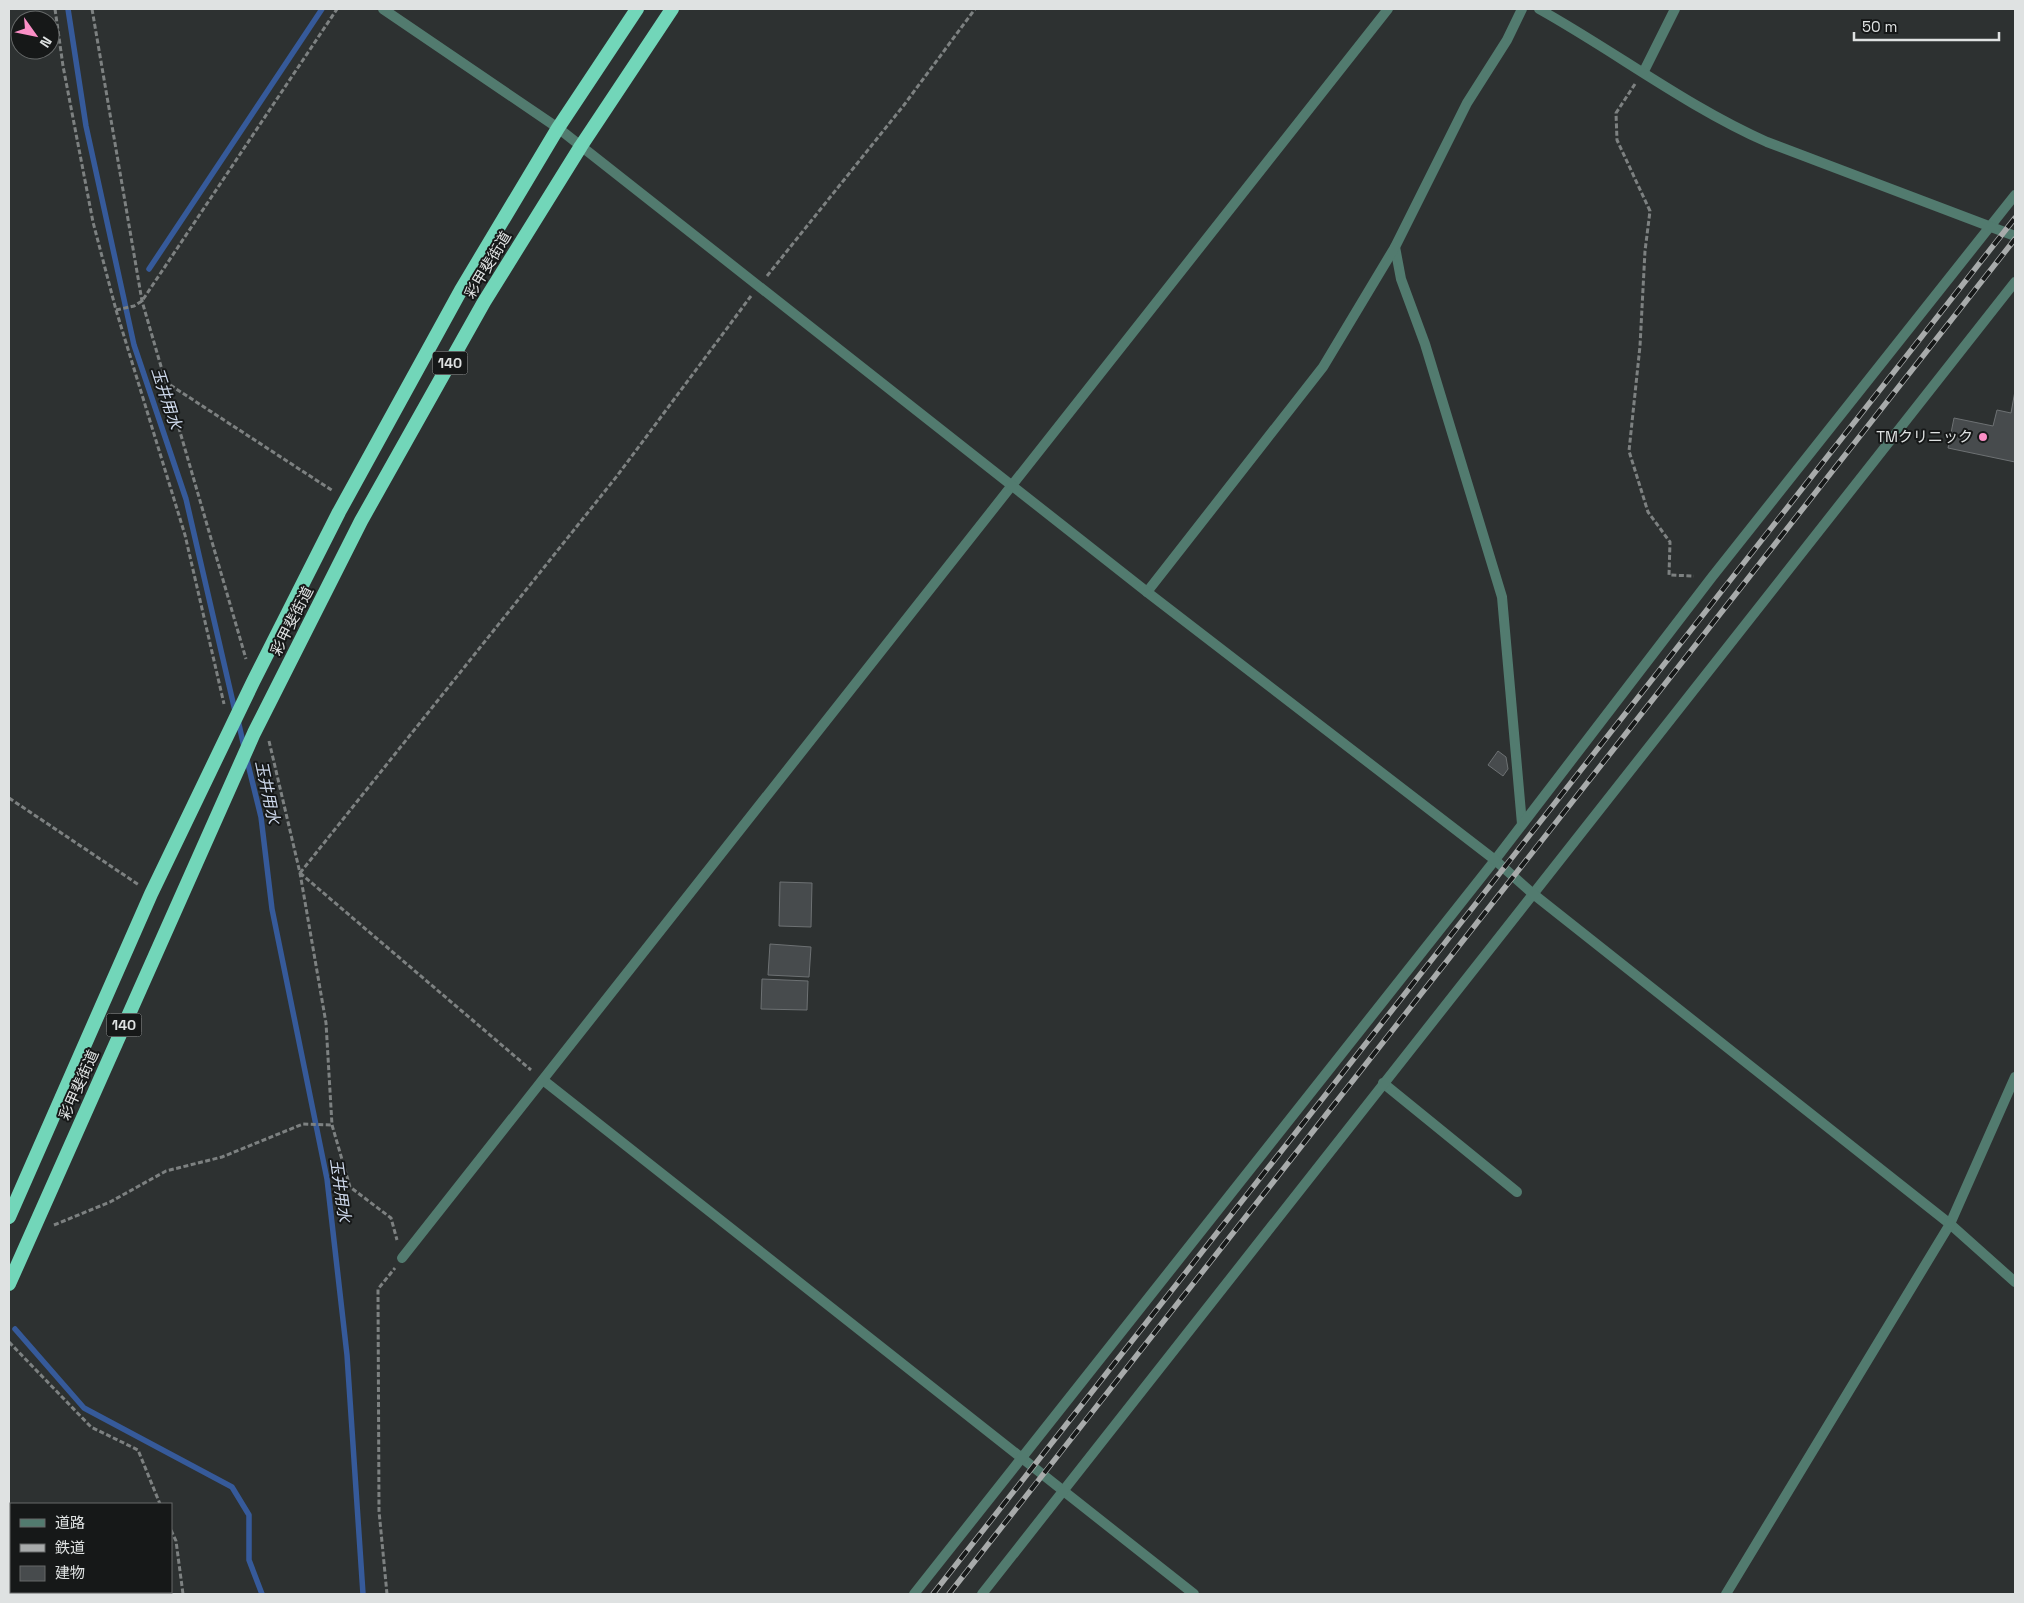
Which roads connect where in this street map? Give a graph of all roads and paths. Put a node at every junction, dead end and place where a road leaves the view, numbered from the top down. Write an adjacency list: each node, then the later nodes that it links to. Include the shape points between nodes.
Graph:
1 (55, 9): 22 (path, via 62,66 93,222)
2 (92, 9): 21 (path)
3 (337, 9): 21 (path)
4 (383, 9): 13 (street)
5 (637, 9): 13 (highway, 彩甲斐街道 / 140)
6 (672, 9): 14 (highway, 彩甲斐街道 / 140)
7 (975, 9): 20 (path)
8 (1388, 9): 24 (street)
9 (1522, 9): 18 (street, via 1507,40 1467,103)
10 (1539, 9): 12 (street)
11 (1675, 9): 12 (street)
12 (1644, 71): 16 (street, via 1698,108 1767,142); 26 (path, via 1616,113 1617,140 1650,211 1629,451 1648,512 1670,542 1669,575)
13 (558, 128): 14 (street); 25 (highway, 彩甲斐街道 / 140, via 461,290)
14 (580, 146): 20 (street); 29 (highway, 彩甲斐街道 / 140, via 484,302 366,512)
15 (2015, 196): 16 (street)
16 (1991, 226): 17 (street); 26 (street)
17 (2015, 236)
18 (1394, 247): 27 (street, via 1323,367); 32 (street, via 1401,279 1425,344 1502,597)
19 (2015, 282): 35 (street)
20 (759, 286): 24 (street); 34 (path, via 617,476)
21 (142, 301): 22 (path); 23 (path)
22 (116, 310): 30 (path, via 185,535)
23 (164, 380): 25 (path); 28 (path)
24 (1012, 485): 27 (street); 38 (street)
25 (346, 499): 28 (highway, 彩甲斐街道 / 140)
26 (1712, 577): 32 (street)
27 (1147, 592): 33 (street)
28 (250, 687): 30 (highway, 彩甲斐街道 / 140)
29 (263, 714): 34 (path); 44 (highway, 彩甲斐街道 / 140)
30 (230, 731): 36 (highway, 彩甲斐街道 / 140)
31 (9, 798): 36 (path)
32 (1522, 824): 33 (street)
33 (1495, 860): 35 (street); 49 (street)
34 (300, 872): 38 (path); 40 (path, via 326,1023)
35 (1532, 893): 39 (street); 43 (street)
36 (152, 894): 42 (highway, 彩甲斐街道 / 140)
37 (2015, 1077): 43 (street)
38 (543, 1080): 45 (street); 49 (street)
39 (1384, 1083): 41 (street); 50 (street)
40 (332, 1125): 44 (path, via 303,1124 222,1157 166,1171 110,1202); 45 (path, via 350,1187 391,1218)
41 (1516, 1192)
42 (9, 1218)
43 (1950, 1224): 46 (street); 58 (street)
44 (32, 1231): 47 (highway, 彩甲斐街道 / 140)
45 (402, 1258): 54 (path, via 378,1289 379,1511)
46 (2015, 1282)
47 (9, 1284)
48 (9, 1342): 51 (path, via 90,1426 138,1450)
49 (1022, 1456): 50 (street); 55 (street)
50 (1064, 1490): 56 (street); 57 (street)
51 (160, 1503)
52 (172, 1532): 53 (path)
53 (183, 1594)
54 (387, 1594)
55 (914, 1594)
56 (982, 1594)
57 (1194, 1594)
58 (1726, 1594)

